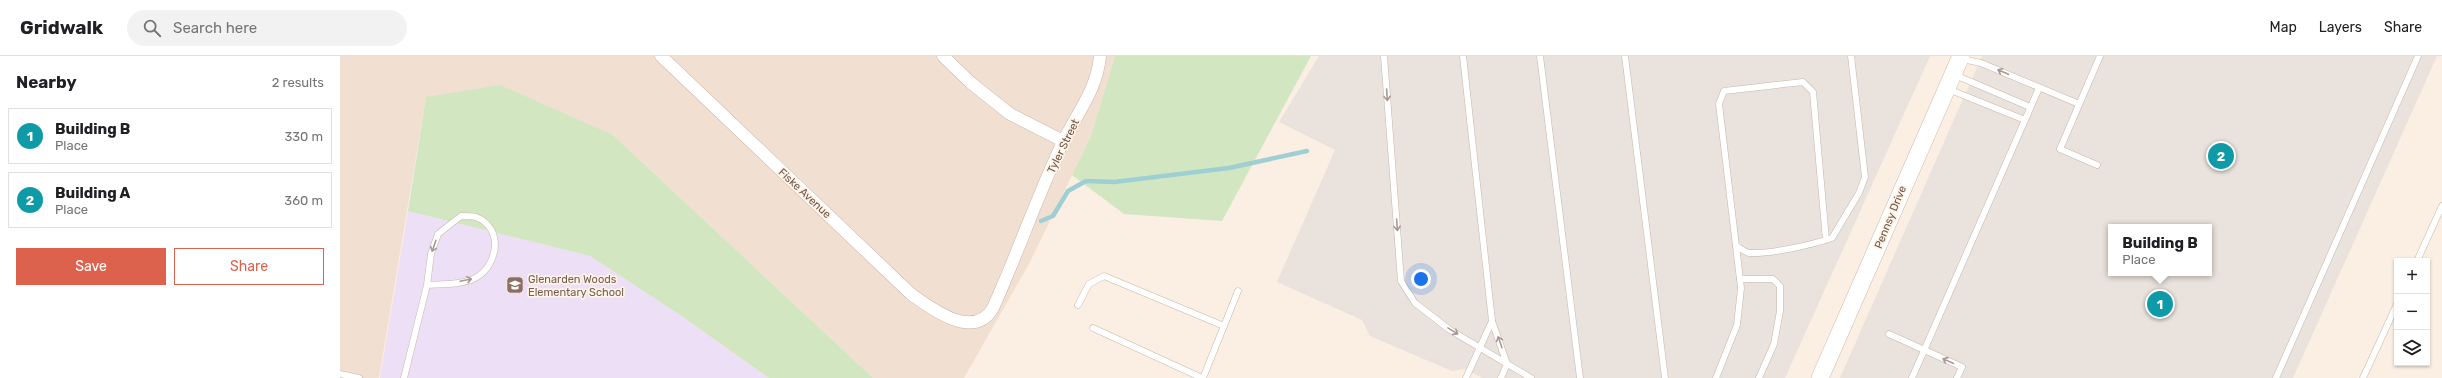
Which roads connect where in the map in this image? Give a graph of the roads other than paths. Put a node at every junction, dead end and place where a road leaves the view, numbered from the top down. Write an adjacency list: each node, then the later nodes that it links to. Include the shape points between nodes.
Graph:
1 (661, 56): 20 (street, Fiske Avenue, via 911,294 939,313 969,323 989,314)
2 (943, 56): 17 (street, via 971,84 1010,114)
3 (1100, 56): 17 (street, Tyler Street, via 1091,92)
4 (1384, 56): 33 (lane, one-way to 33, via 1401,281 1415,303 1450,330)
5 (1463, 56): 29 (lane)
6 (1540, 56): 43 (lane)
7 (1625, 56): 44 (lane)
8 (1851, 56): 21 (lane, via 1865,177 1832,238)
9 (2100, 56): 14 (lane)
10 (2418, 56): 50 (lane)
11 (1958, 57): 12 (main road, Pennsy Drive); 13 (lane, one-way to 11, via 1981,63)
12 (1950, 81): 15 (lane); 16 (lane); 47 (main road, Pennsy Drive)
13 (2039, 88): 14 (lane); 15 (lane)
14 (2080, 104): 18 (lane, via 2060,149)
15 (2030, 107): 16 (lane)
16 (2025, 120): 34 (lane)
17 (1063, 141): 20 (street, Tyler Street)
18 (2097, 165)
19 (2442, 206): 23 (lane)
20 (1023, 236)
21 (1826, 240): 22 (lane, via 1807,246 1748,253); 22 (lane, via 1813,92 1803,82 1724,91 1719,104)
22 (1736, 246): 24 (lane)
23 (2418, 258)
24 (1740, 279): 45 (lane, via 1737,325); 46 (lane, via 1773,279 1780,286 1780,311 1774,344)
25 (427, 285): 25 (lane, one-way to 25, via 475,278 488,268 494,257 496,239 488,225 476,217 461,216 438,234 431,254); 38 (lane)
26 (1238, 291): 30 (lane)
27 (1078, 305): 30 (lane, via 1089,284 1104,276)
28 (2394, 311): 51 (lane)
29 (1492, 320): 33 (lane); 35 (lane, one-way to 29)
30 (1224, 326): 39 (lane)
31 (1093, 328): 39 (lane)
32 (1889, 334): 34 (lane)
33 (1480, 347): 35 (lane); 40 (lane)
34 (1924, 350): 48 (lane); 49 (lane, one-way to 34, via 1962,368)
35 (1507, 364): 41 (lane); 42 (lane)
36 (340, 374): 37 (lane)
37 (359, 378)
38 (404, 378)
39 (1203, 378)
40 (1466, 378)
41 (1501, 378)
42 (1531, 378)
43 (1580, 378)
44 (1664, 378)
45 (1716, 378)
46 (1759, 378)
47 (1820, 378)
48 (1912, 378)
49 (1957, 378)
50 (2276, 378)
51 (2363, 378)

